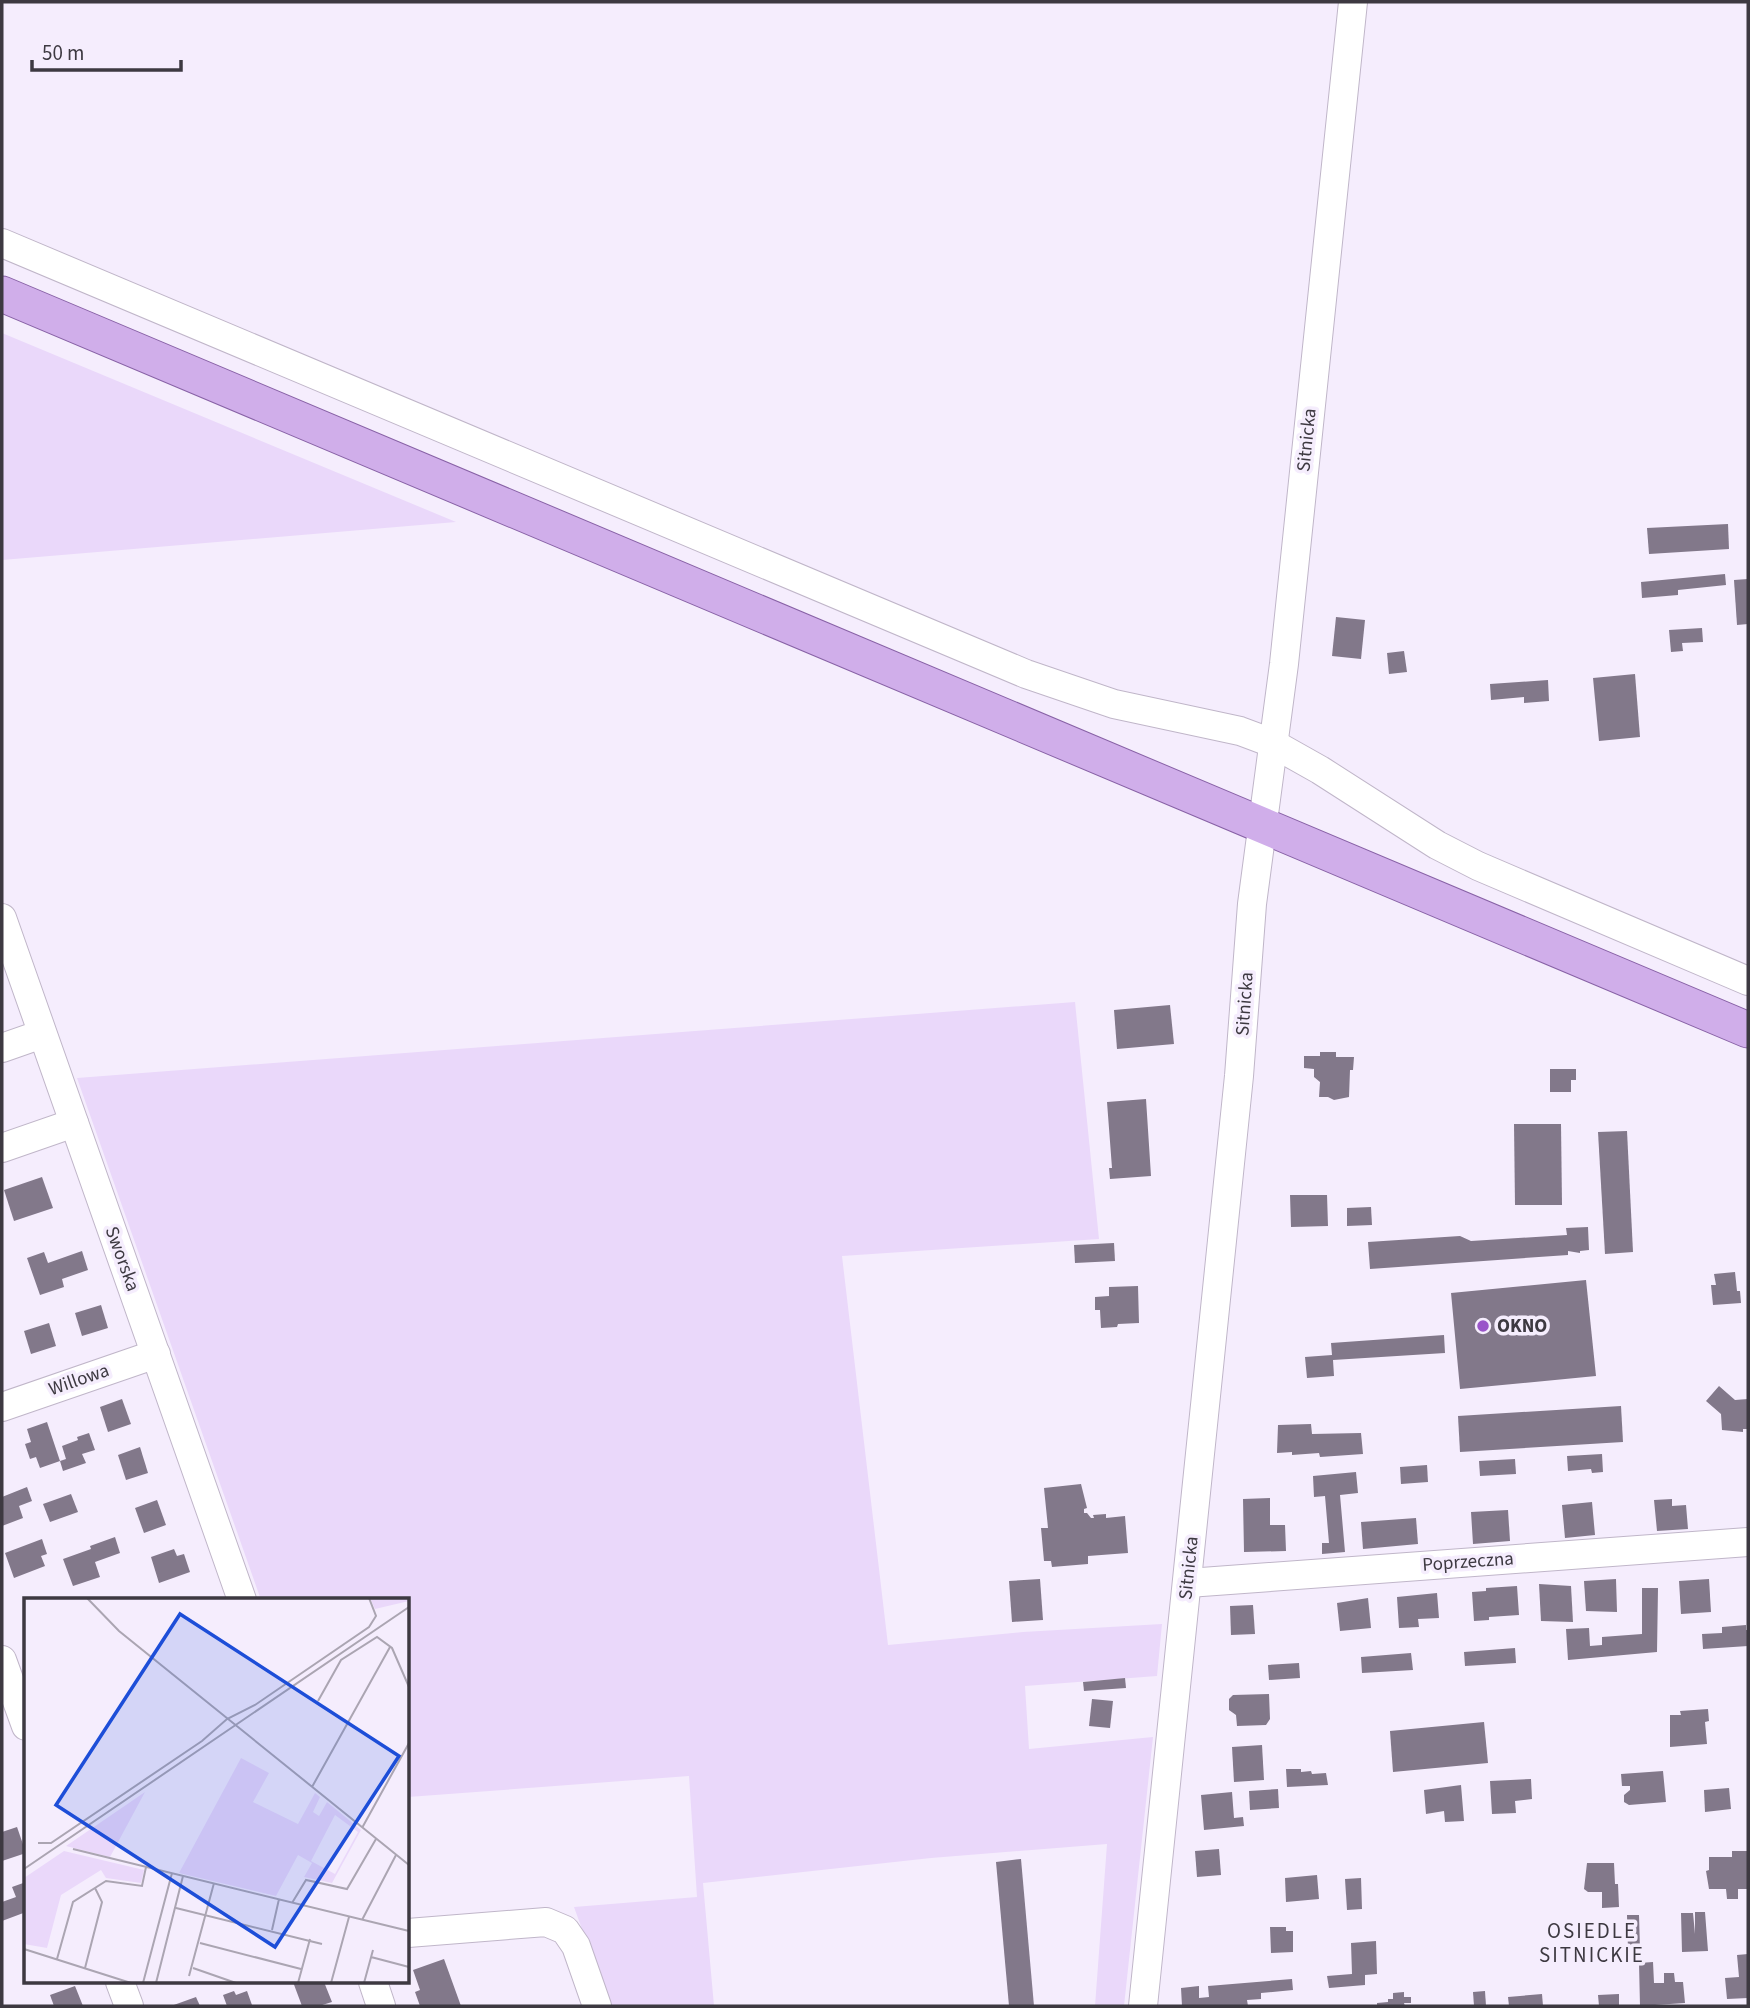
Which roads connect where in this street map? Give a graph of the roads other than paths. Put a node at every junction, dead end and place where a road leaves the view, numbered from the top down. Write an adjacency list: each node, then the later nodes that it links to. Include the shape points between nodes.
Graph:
1 (1353, 2): 4 (street, Sitnicka)
2 (2, 243): 4 (street, via 1026,674 1114,704 1240,731)
3 (2, 294): 5 (main road)
4 (1272, 743): 5 (street, Sitnicka); 7 (street, via 1478,866)
5 (1263, 826): 8 (main road); 16 (street, Sitnicka)
6 (2, 918): 9 (street, Sworska)
7 (1748, 981)
8 (1748, 1030)
9 (42, 1034): 10 (street); 11 (street, Sworska)
10 (2, 1048)
11 (74, 1123): 12 (street); 13 (street, Sworska)
12 (2, 1148)
13 (156, 1354): 14 (street, Willowa); 17 (street, Sworska)
14 (2, 1407)
15 (1748, 1542): 16 (street, Poprzeczna)
16 (1188, 1583): 26 (street, Sitnicka)
17 (241, 1598)
18 (2, 1660): 19 (street)
19 (24, 1720)
20 (410, 1933): 25 (street, via 546,1922 565,1930 576,1946)
21 (120, 1983): 23 (street)
22 (373, 1983): 24 (street)
23 (129, 2006)
24 (381, 2006)
25 (597, 2006)
26 (1143, 2006)

